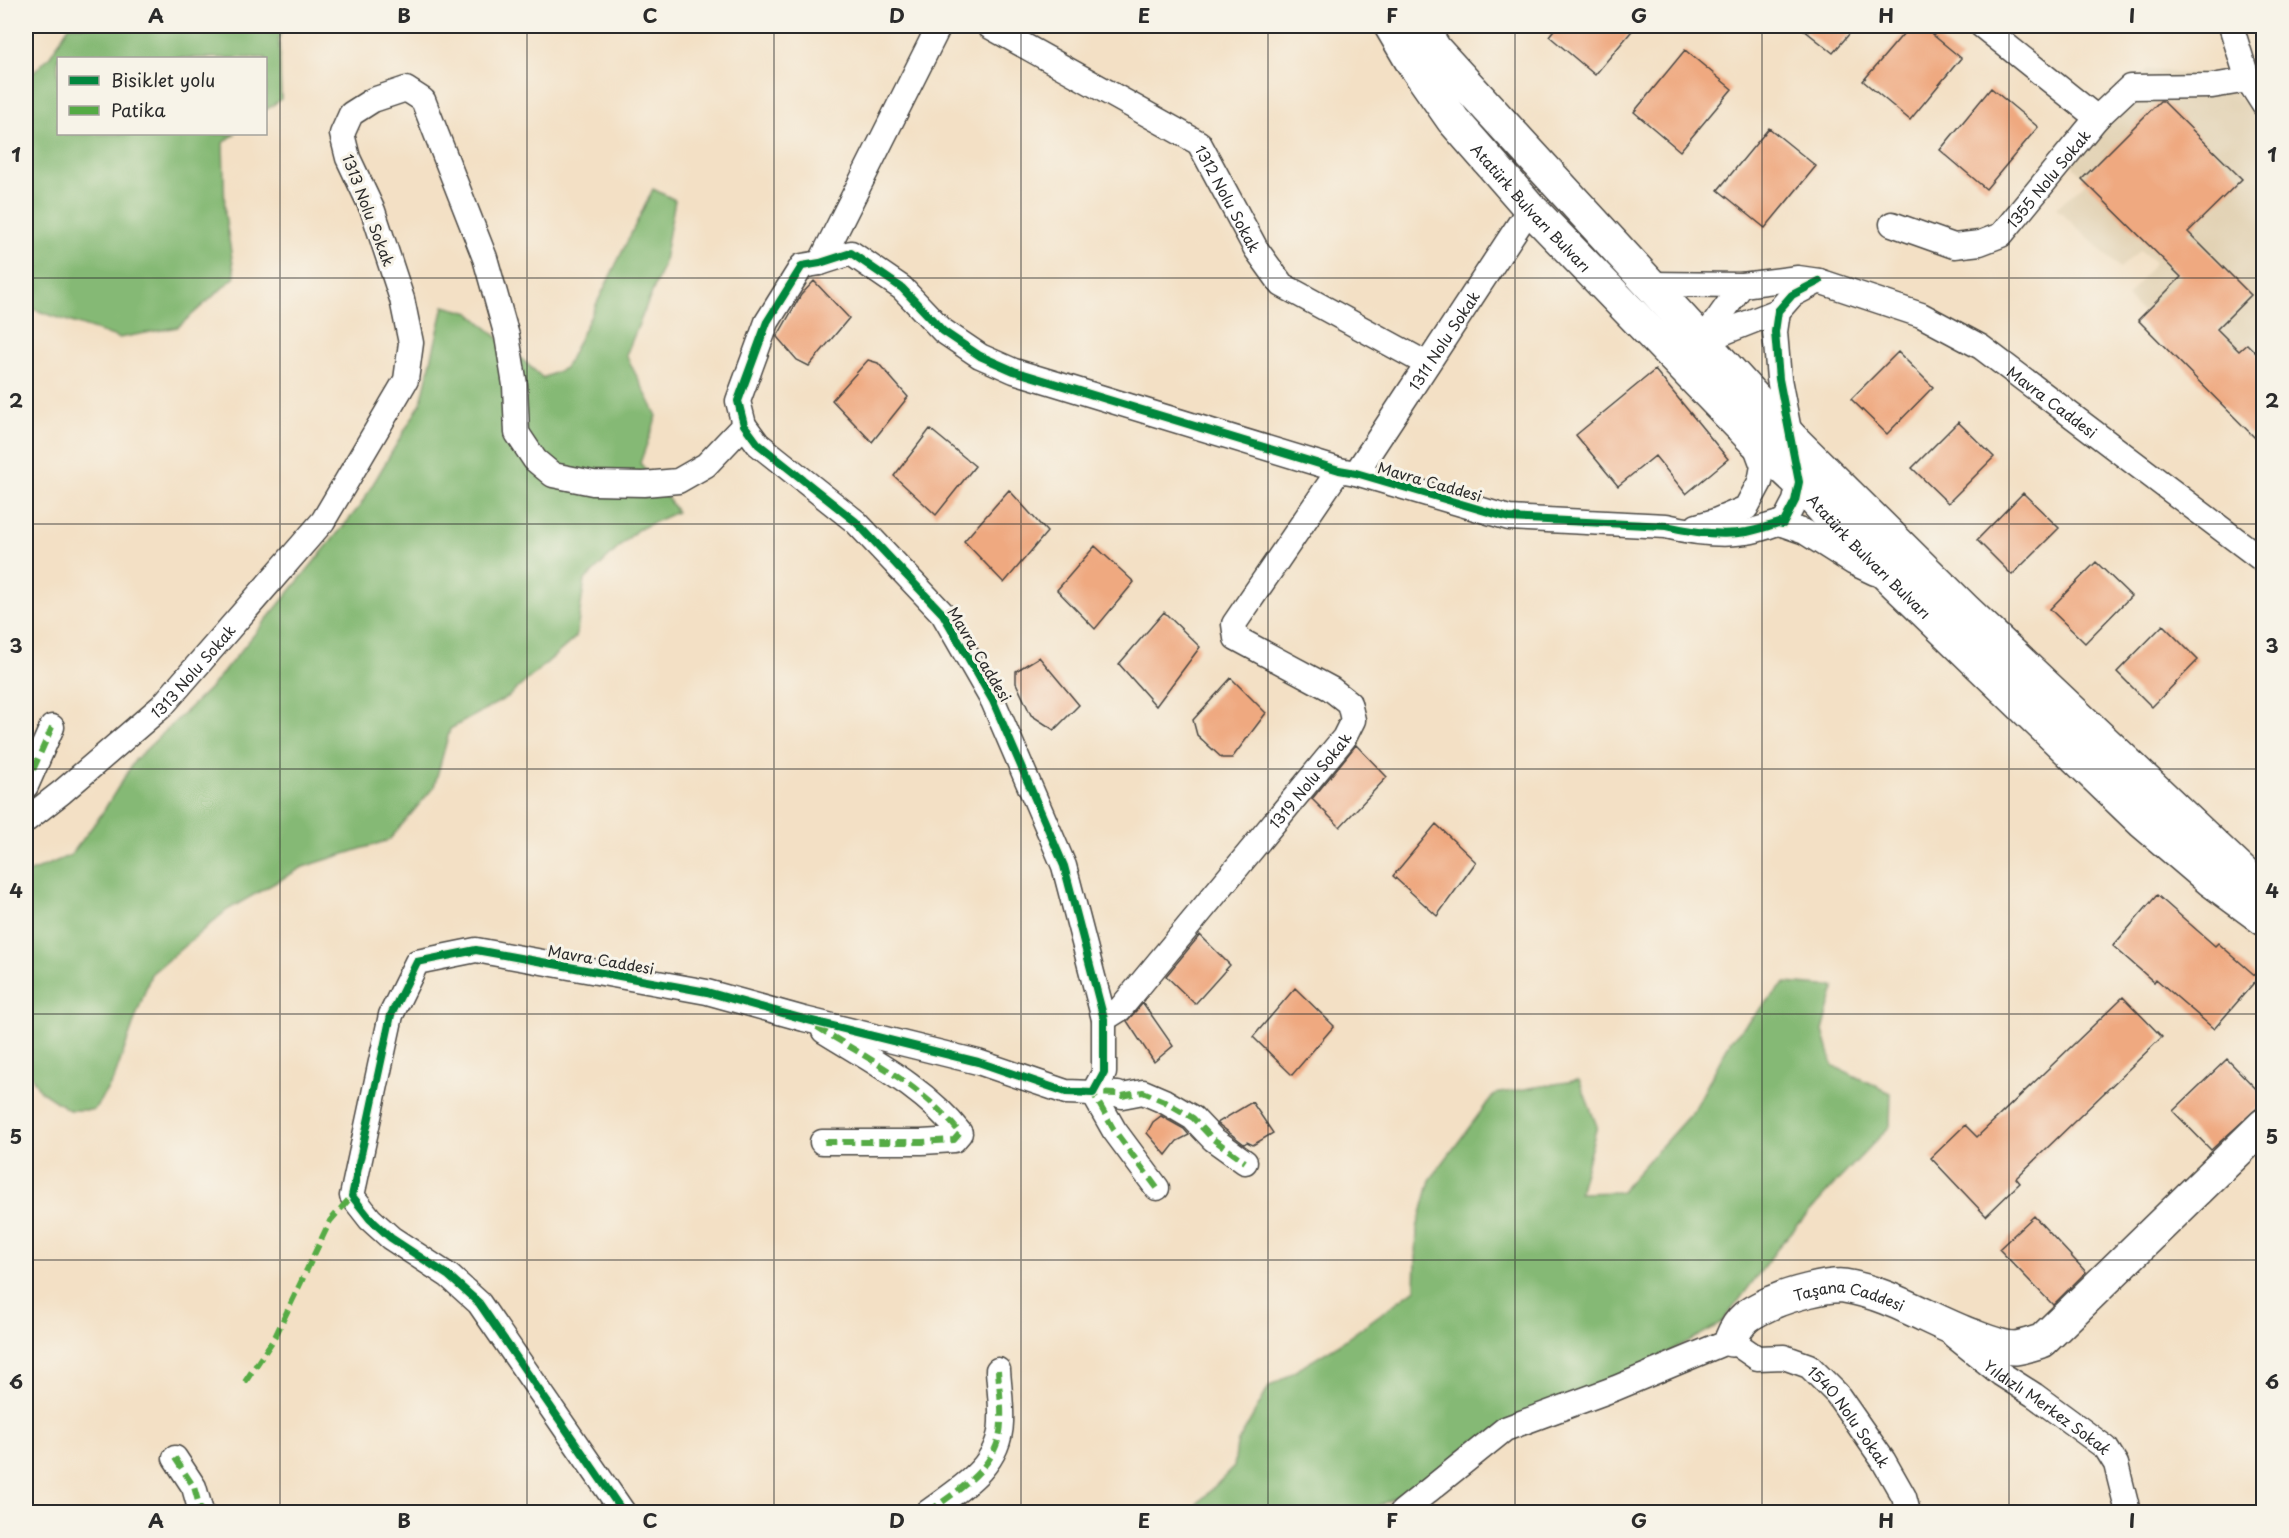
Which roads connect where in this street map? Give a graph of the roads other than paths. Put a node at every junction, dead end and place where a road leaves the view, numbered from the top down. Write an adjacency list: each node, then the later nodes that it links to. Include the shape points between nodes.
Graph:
1 (939, 26): 12 (street)
2 (989, 26): 18 (street, 1312 Nolu Sokak, via 1199,143 1256,249 1282,285)
3 (1391, 26): 10 (street, Atatürk Bulvarı Bulvarı, via 1453,120)
4 (1420, 26): 14 (street, Atatürk Bulvarı Bulvarı, via 1435,50)
5 (1983, 26): 9 (street)
6 (2231, 26): 7 (street)
7 (2248, 80): 8 (street); 9 (street, 1355 Nolu Sokak, via 2212,86 2130,87)
8 (2264, 105)
9 (2097, 118): 11 (street, 1355 Nolu Sokak, via 2001,235 1980,243 1954,246)
10 (1530, 208): 17 (street, Atatürk Bulvarı Bulvarı); 18 (street, 1311 Nolu Sokak)
11 (1892, 224)
12 (820, 263): 19 (street, Mavra Caddesi, via 802,266 767,322 738,401); 22 (street, Mavra Caddesi, via 851,253 902,288 943,331 980,356 1014,371)
13 (1820, 281): 15 (street, Mavra Caddesi, via 1785,278); 16 (street, via 1792,295); 26 (street, Mavra Caddesi, via 1921,315 1981,347)
14 (1649, 284): 15 (street, Mavra Caddesi); 17 (street, Atatürk Bulvarı Bulvarı)
15 (1742, 285): 17 (street)
16 (1778, 311): 17 (street); 20 (street, via 1776,351)
17 (1691, 352): 20 (street, Atatürk Bulvarı Bulvarı); 21 (street, Atatürk Bulvarı Bulvarı)
18 (1427, 364): 22 (street, 1311 Nolu Sokak)
19 (744, 425): 30 (street, 1313 Nolu Sokak, via 706,465 678,481 593,483 553,475 535,459 517,433 507,336 484,258 423,100 406,89 373,100 351,114 342,134 402,299 411,344 406,380 323,521 162,706); 33 (street, Mavra Caddesi, via 758,444 856,522 943,614 993,700 1064,866)
20 (1791, 438): 23 (street); 31 (street, Atatürk Bulvarı Bulvarı, via 1965,609)
21 (1753, 439): 23 (street, Atatürk Bulvarı Bulvarı); 25 (street, Mavra Caddesi, via 1763,466 1760,482 1746,508)
22 (1347, 471): 25 (street, Mavra Caddesi, via 1509,518); 33 (street, 1319 Nolu Sokak, via 1234,624 1236,638 1331,689 1349,703 1353,720 1344,738 1120,1010)
23 (1799, 482): 24 (street, via 1790,513 1783,524); 27 (street, Atatürk Bulvarı Bulvarı)
24 (1779, 523): 25 (street, Mavra Caddesi, via 1749,532); 27 (street, via 1805,532 1854,563)
25 (1683, 530)
26 (2264, 561)
27 (1895, 582): 31 (street, Atatürk Bulvarı Bulvarı, via 2143,822 2211,880)
28 (52, 727): 29 (street)
29 (26, 786)
30 (26, 819)
31 (2262, 916)
32 (804, 1019): 34 (street, Mavra Caddesi, via 978,1062 1066,1092); 36 (street, via 906,1083 945,1113 960,1133 954,1140 933,1142); 44 (street, Mavra Caddesi, via 706,992 476,950 417,962 391,1015 352,1196 391,1238 449,1276 479,1303)
33 (1104, 1019): 34 (street, Mavra Caddesi, via 1104,1073)
34 (1093, 1093): 37 (street, via 1122,1096 1143,1092 1164,1101 1193,1118 1213,1139); 38 (street, via 1114,1130)
35 (2264, 1125): 39 (street, Taşana Caddesi, via 2042,1341 2015,1348)
36 (822, 1142)
37 (1245, 1162)
38 (1157, 1188)
39 (1939, 1323): 40 (street, Taşana Caddesi, via 1876,1294 1842,1286 1789,1295 1749,1314 1737,1326); 48 (street, Yıldızlı Merkez Sokak, via 2001,1374 2106,1449 2116,1464)
40 (1731, 1340): 46 (street, via 1505,1429); 47 (street, 1540 Nolu Sokak, via 1757,1358 1784,1357 1809,1366 1838,1394 1883,1460)
41 (998, 1370): 45 (street, via 1001,1424 994,1452 967,1485)
42 (174, 1458): 43 (street, via 194,1487)
43 (201, 1512)
44 (623, 1512)
45 (928, 1512)
46 (1402, 1512)
47 (1908, 1512)
48 (2128, 1512)

